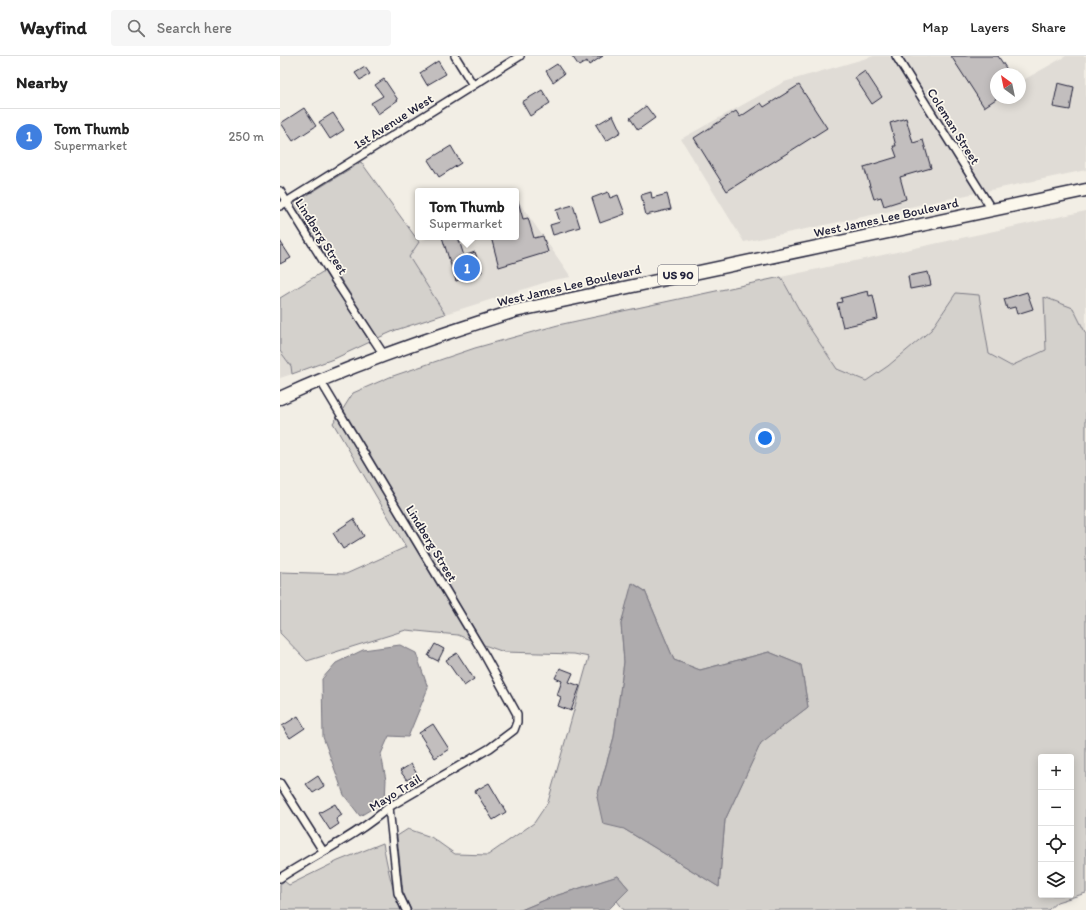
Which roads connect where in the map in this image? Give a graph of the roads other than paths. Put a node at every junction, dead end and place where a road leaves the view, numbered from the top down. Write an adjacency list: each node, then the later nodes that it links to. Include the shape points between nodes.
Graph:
1 (455, 56): 4 (street)
2 (520, 56): 4 (street, 1st Avenue West)
3 (896, 56): 9 (street, Coleman Street)
4 (473, 85): 7 (street, 1st Avenue West)
5 (1086, 190): 9 (main road, West James Lee Boulevard / US 90)
6 (280, 191): 7 (street, Lindberg Street)
7 (287, 202): 8 (street, 1st Avenue West); 10 (street, Lindberg Street)
8 (280, 206)
9 (992, 210): 10 (main road, West James Lee Boulevard / US 90, via 515,311)
10 (384, 355): 11 (main road, West James Lee Boulevard / US 90)
11 (320, 380): 12 (main road, West James Lee Boulevard / US 90); 13 (street, Lindberg Street, via 510,699 517,714)
12 (280, 398)
13 (517, 722): 15 (street, Mayo Trail, via 509,735 490,748)
14 (280, 783): 16 (street)
15 (389, 808): 16 (street, Mayo Trail); 18 (street, via 398,893)
16 (323, 851): 17 (street, Mayo Trail)
17 (280, 878)
18 (406, 910)

